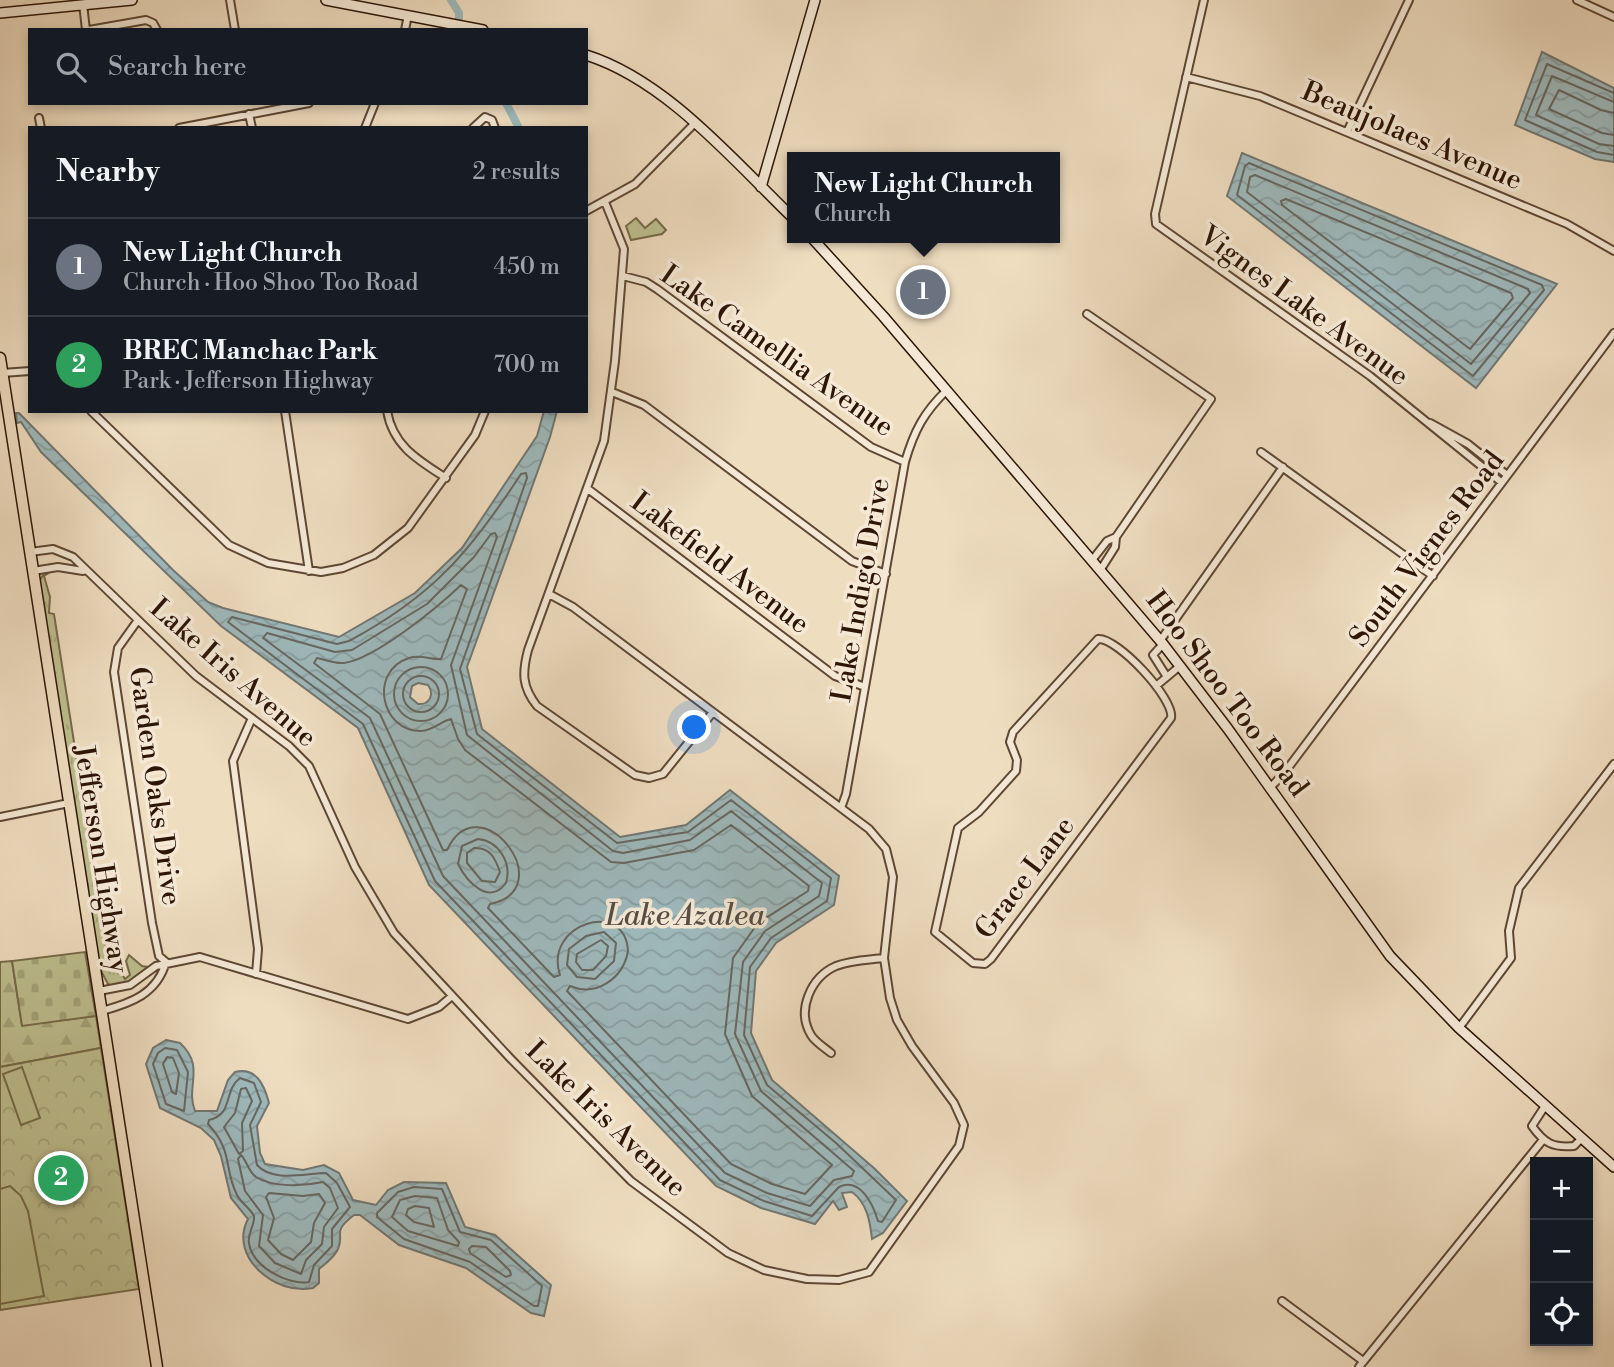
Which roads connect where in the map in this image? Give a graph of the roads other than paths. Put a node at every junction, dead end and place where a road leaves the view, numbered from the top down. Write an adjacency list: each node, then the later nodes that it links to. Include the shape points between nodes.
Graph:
1 (132, 0): 8 (street)
2 (230, 0): 16 (street)
3 (327, 0): 11 (street)
4 (815, 0): 33 (street)
5 (1204, 0): 20 (street)
6 (1409, 0): 32 (street)
7 (1577, 0): 12 (street)
8 (106, 1): 9 (street)
9 (83, 4): 10 (street); 13 (street)
10 (0, 13)
11 (408, 15): 17 (street); 18 (street)
12 (1614, 16)
13 (87, 28)
14 (99, 28): 15 (street, via 146,20)
15 (157, 28)
16 (235, 28)
17 (405, 28)
18 (474, 28)
19 (588, 56): 25 (street, via 632,75)
20 (1186, 77): 32 (street, Beaujolaes Avenue, via 1252,93); 51 (street, Vignes Lake Avenue, via 1155,222)
21 (298, 105): 23 (street)
22 (374, 105): 29 (street)
23 (250, 114): 27 (street); 28 (street)
24 (39, 118): 26 (street)
25 (694, 124): 33 (street); 34 (street, via 653,169)
26 (41, 126)
27 (189, 126)
28 (252, 126)
29 (366, 126)
30 (474, 126): 31 (street, via 485,117)
31 (494, 126)
32 (1348, 132): 38 (street, Beaujolaes Avenue, via 1567,224)
33 (761, 187): 36 (street)
34 (605, 202): 35 (street); 39 (street, via 623,242)
35 (588, 210)
36 (787, 213)
37 (816, 243): 45 (street, Hoo Shoo Too Road)
38 (1614, 251)
39 (623, 276): 46 (street); 53 (street, Lake Camellia Avenue, via 657,289 871,447)
40 (1087, 314): 59 (street, via 1211,399)
41 (1614, 333): 55 (street, South Vignes Road)
42 (0, 358): 44 (main road, Jefferson Highway)
43 (28, 371): 44 (street)
44 (2, 373): 60 (main road, Jefferson Highway)
45 (947, 390): 53 (street, Lake Indigo Drive, via 926,411); 61 (street, Hoo Shoo Too Road)
46 (612, 392): 58 (street, via 604,441); 66 (street, via 644,405 852,561)
47 (92, 413): 64 (street, via 229,545 268,563)
48 (285, 413): 64 (street)
49 (388, 413): 56 (street, via 405,450)
50 (484, 413): 56 (street)
51 (1430, 423): 55 (street, Vignes Lake Avenue, via 1468,444); 57 (street, Vignes Lake Avenue)
52 (1261, 452): 54 (street)
53 (905, 462): 66 (street, Lake Indigo Drive)
54 (1283, 467): 67 (street); 70 (street)
55 (1507, 475): 57 (street, South Vignes Road)
56 (446, 478): 64 (street, via 393,542 353,565)
57 (1501, 482): 67 (street, South Vignes Road)
58 (588, 489): 68 (street); 74 (street, Lakefield Avenue, via 835,676)
59 (1116, 537): 61 (street); 62 (street)
60 (30, 552): 63 (main road, Jefferson Highway); 65 (street, Lake Iris Avenue, via 60,551 73,557)
61 (1093, 559): 62 (street, Hoo Shoo Too Road)
62 (1101, 569): 70 (street, Hoo Shoo Too Road)
63 (33, 571): 65 (street, via 69,567); 79 (main road, Jefferson Highway)
64 (309, 571)
65 (86, 572): 69 (street, Lake Iris Avenue)
66 (886, 574): 74 (street, Lake Indigo Drive)
67 (1433, 576): 78 (street, South Vignes Road)
68 (549, 594): 75 (street, Lake Iris Avenue); 75 (street, via 523,668 527,694 622,769 649,778 663,774)
69 (138, 620): 76 (street, Lake Iris Avenue, via 196,676); 83 (street, Garden Oaks Drive, via 118,648 114,672 152,923 159,956)
70 (1161, 642): 71 (street, Hoo Shoo Too Road); 72 (street, via 1153,655)
71 (1180, 666): 72 (street); 78 (street, Hoo Shoo Too Road)
72 (1167, 677): 73 (street)
73 (1156, 686): 73 (street, Grace Lane, via 1172,710 1168,722 991,959 982,965 972,963 936,935 935,924 958,828 1016,771 1012,734 1098,639 1114,643)
74 (865, 687): 80 (street, Lake Indigo Drive)
75 (713, 712): 80 (street, Lake Iris Avenue)
76 (252, 718): 84 (street, via 233,761 258,949); 86 (street, Lake Iris Avenue, via 309,766 355,867 394,933)
77 (1614, 764): 88 (street, via 1519,888 1509,931 1511,958)
78 (1270, 788): 88 (street, Hoo Shoo Too Road, via 1390,956)
79 (69, 803): 81 (street); 85 (main road, Jefferson Highway)
80 (841, 808): 82 (street, Lake Iris Avenue, via 869,829 891,860)
81 (0, 817)
82 (884, 958): 86 (street, Lake Iris Avenue, via 897,1020 964,1125 959,1146 869,1272 839,1280 764,1270 728,1253 693,1228 631,1181); 89 (street, via 834,967 817,978 806,997 811,1036)
83 (166, 962): 84 (street, via 200,957); 85 (street, via 131,985); 87 (street, via 145,995)
84 (256, 974): 86 (street, via 408,1019 439,1007)
85 (99, 991): 87 (main road, Jefferson Highway)
86 (452, 996)
87 (102, 1011): 96 (main road, Jefferson Highway)
88 (1459, 1028): 90 (street, Hoo Shoo Too Road)
89 (831, 1053)
90 (1545, 1106): 91 (street, Hoo Shoo Too Road); 92 (street, via 1532,1126)
91 (1581, 1138): 92 (street, via 1574,1146 1558,1148); 93 (street, Hoo Shoo Too Road)
92 (1542, 1140): 95 (street)
93 (1614, 1167)
94 (1282, 1301): 95 (street)
95 (1361, 1364)
96 (158, 1367)

